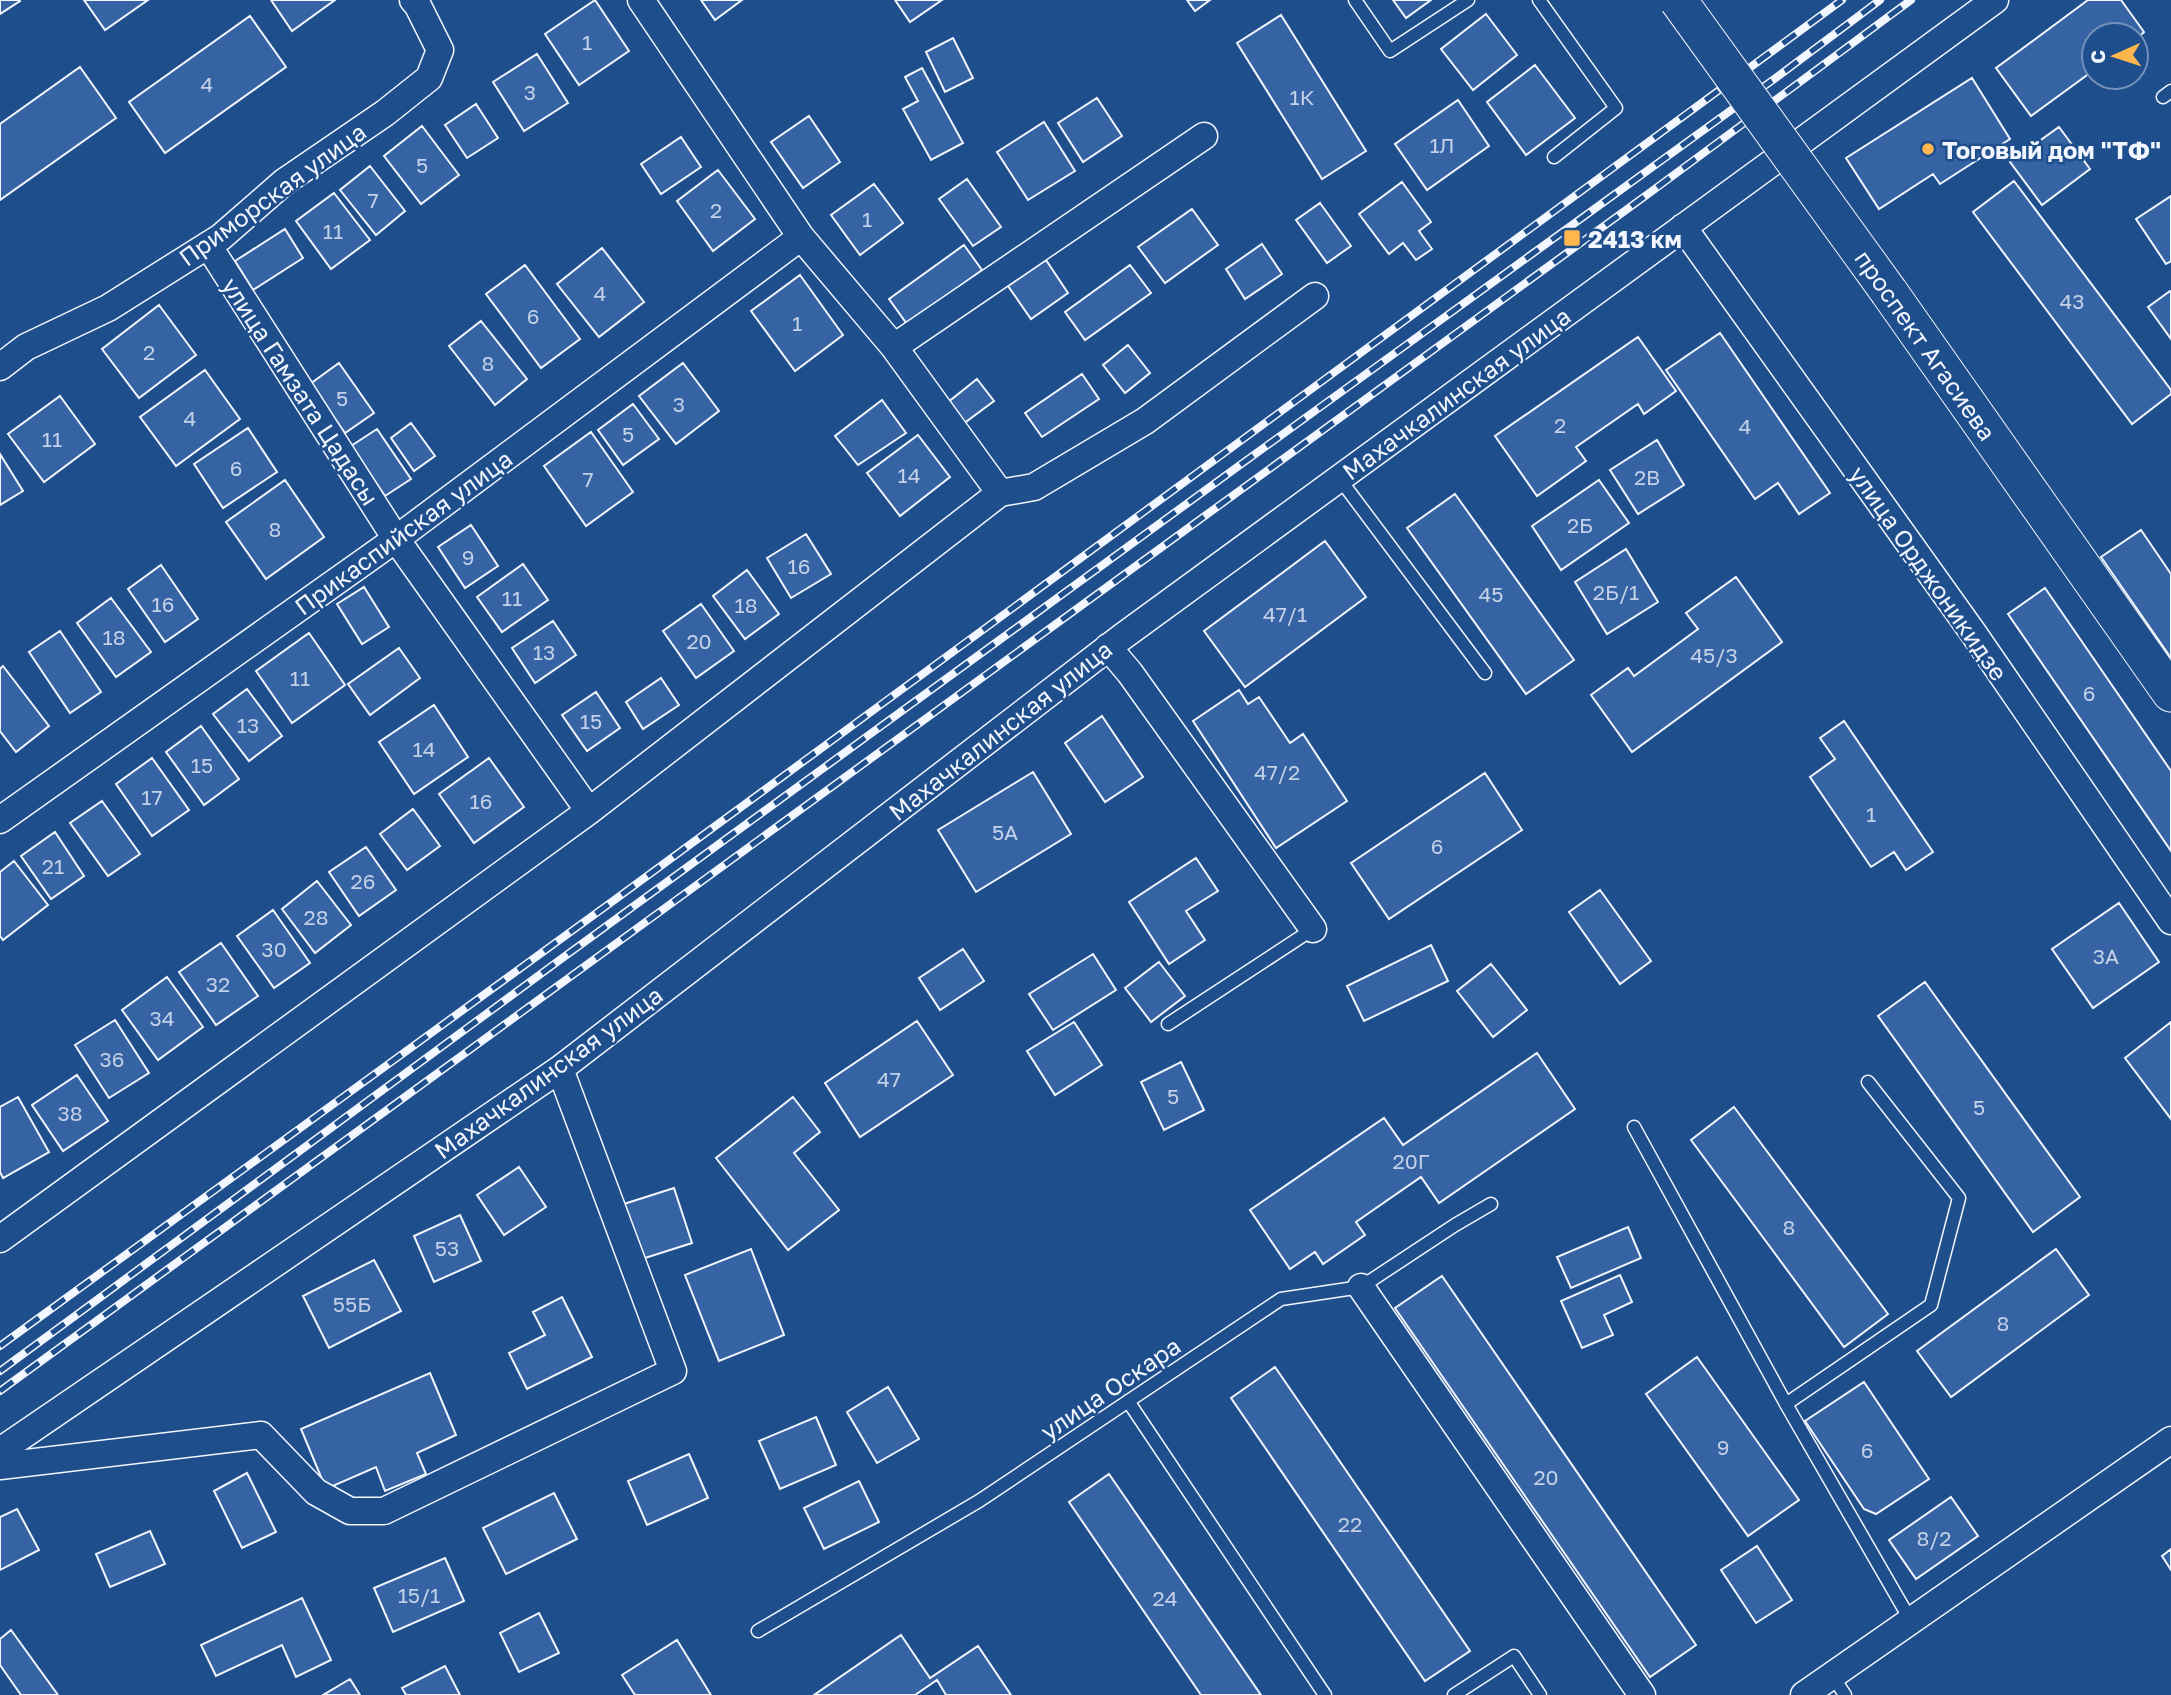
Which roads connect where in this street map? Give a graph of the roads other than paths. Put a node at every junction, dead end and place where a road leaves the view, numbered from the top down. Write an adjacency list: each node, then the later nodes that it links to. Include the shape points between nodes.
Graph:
1 (413, 0): 12 (street, Приморская улица, via 440,50 429,78 284,182)
2 (641, 0): 11 (street)
3 (1355, 0): 4 (lane, via 1390,51)
4 (1468, 0)
5 (1539, 0): 9 (lane, via 1616,108)
6 (1678, 0): 21 (main road, проспект Агасиева, bridge)
7 (1995, 0): 10 (street, Махачкалинская улица)
8 (1204, 136): 14 (street)
9 (1554, 157)
10 (1684, 227): 16 (street, Махачкалинская улица); 24 (street, улица Орджоникидзе, via 1974,634)
11 (802, 237): 14 (street); 18 (street, Прикаспийская улица)
12 (208, 245): 15 (street, Приморская улица, via 108,308 26,347); 18 (street, улица Гамзата Цадасы)
13 (1315, 296): 17 (street, via 1145,421 1034,487)
14 (894, 347): 17 (street)
15 (0, 367)
16 (1339, 478): 19 (street, Махачкалинская улица); 20 (lane)
17 (1000, 493): 22 (street)
18 (396, 539): 22 (street, улица Гамзата Цадасы); 23 (street, Прикаспийская улица)
19 (1108, 648): 25 (street); 27 (street, Махачкалинская улица)
20 (1485, 673)
21 (2171, 693)
22 (589, 811): 31 (street)
23 (0, 820)
24 (2171, 921)
25 (1313, 929): 26 (lane)
26 (1168, 1024)
27 (560, 1069): 36 (street, Махачкалинская улица); 37 (street, via 673,1371 384,1511 350,1511 316,1492 261,1435)
28 (1868, 1082): 34 (lane, via 1959,1198 1931,1305)
29 (1634, 1127): 34 (lane)
30 (1491, 1204): 32 (lane, улица Оскара)
31 (0, 1239)
32 (1361, 1287): 33 (lane, улица Оскара, via 1281,1299); 44 (street)
33 (1128, 1401): 39 (lane, улица Оскара, via 979,1501); 41 (lane)
34 (1786, 1404): 38 (lane)
35 (2171, 1440): 38 (street)
36 (0, 1451)
37 (0, 1466)
38 (1911, 1621): 40 (street)
39 (758, 1631)
40 (1839, 1685): 45 (street)
41 (1325, 1695)
42 (1454, 1695): 43 (lane, via 1514,1656)
43 (1540, 1695)
44 (1642, 1695)
45 (1804, 1695)

